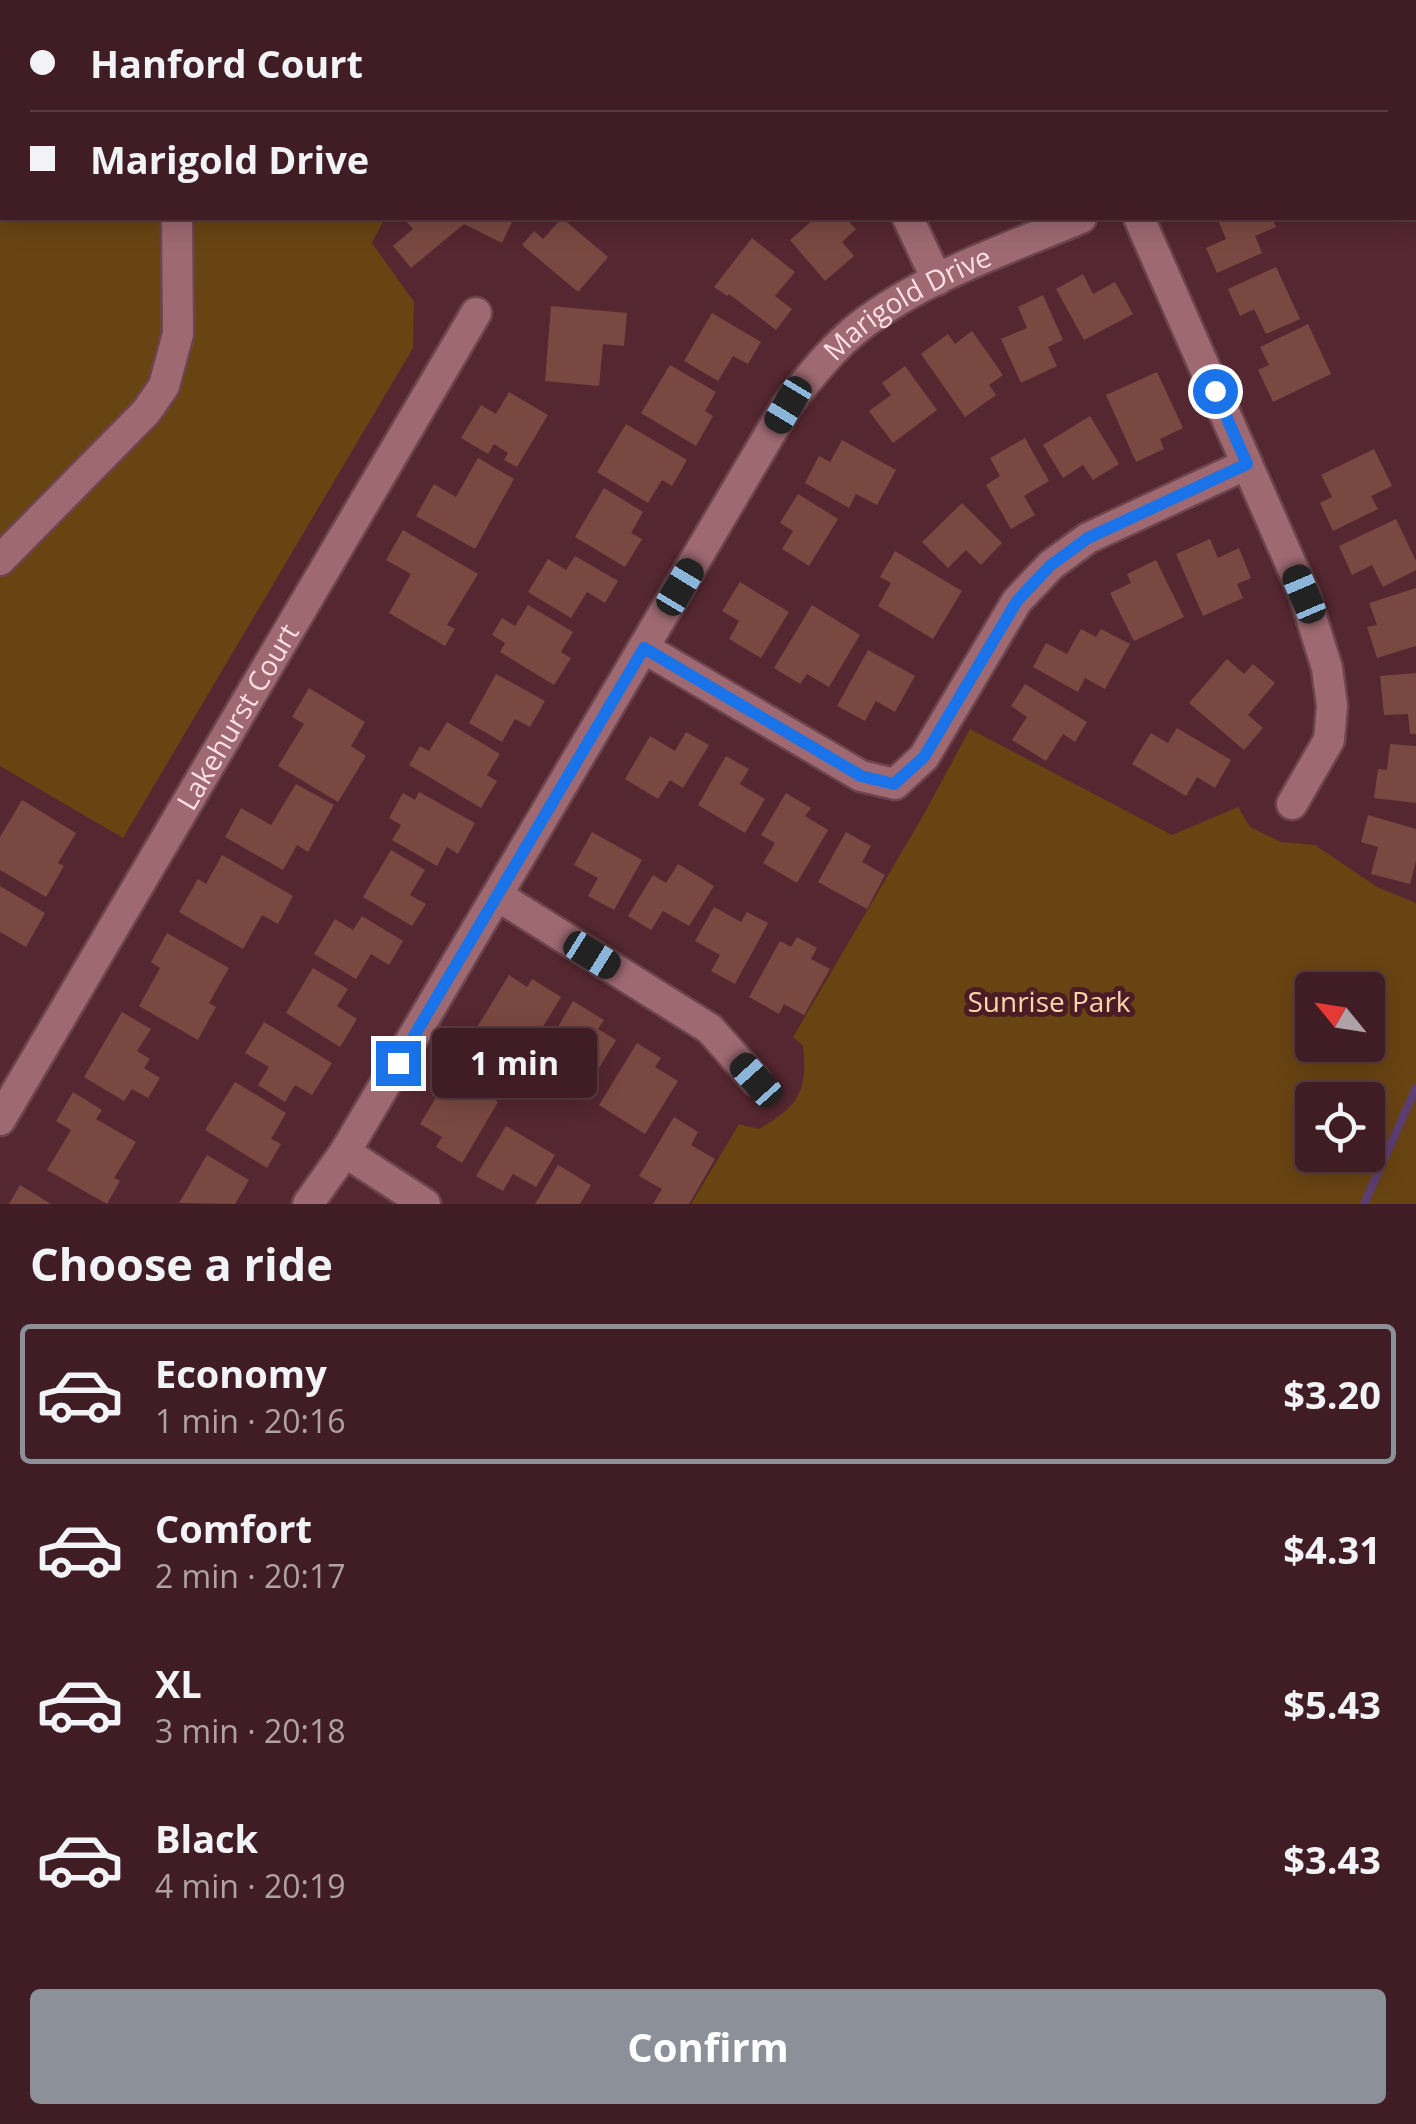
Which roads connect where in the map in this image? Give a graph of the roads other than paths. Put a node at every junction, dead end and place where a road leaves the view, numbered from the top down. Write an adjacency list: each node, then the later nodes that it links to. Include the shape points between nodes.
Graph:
1 (177, 220): 8 (street, via 178,334 164,386)
2 (909, 220): 5 (street)
3 (1076, 220): 5 (street, Marigold Drive)
4 (1140, 220): 7 (street)
5 (937, 280): 9 (street, Marigold Drive, via 859,327 808,378)
6 (476, 313): 13 (street, Lakehurst Court)
7 (1247, 464): 9 (street, via 1088,538 1051,565 1017,601 924,757 894,784 861,776); 10 (street, via 1304,594 1327,668 1328,740)
8 (0, 560)
9 (644, 648): 11 (street, Marigold Drive)
10 (1292, 804)
11 (498, 896): 12 (street, via 710,1028); 14 (street, Marigold Drive)
12 (756, 1080)
13 (0, 1120)
14 (345, 1152): 15 (street, Marigold Drive); 16 (street)
15 (308, 1204)
16 (425, 1204)

